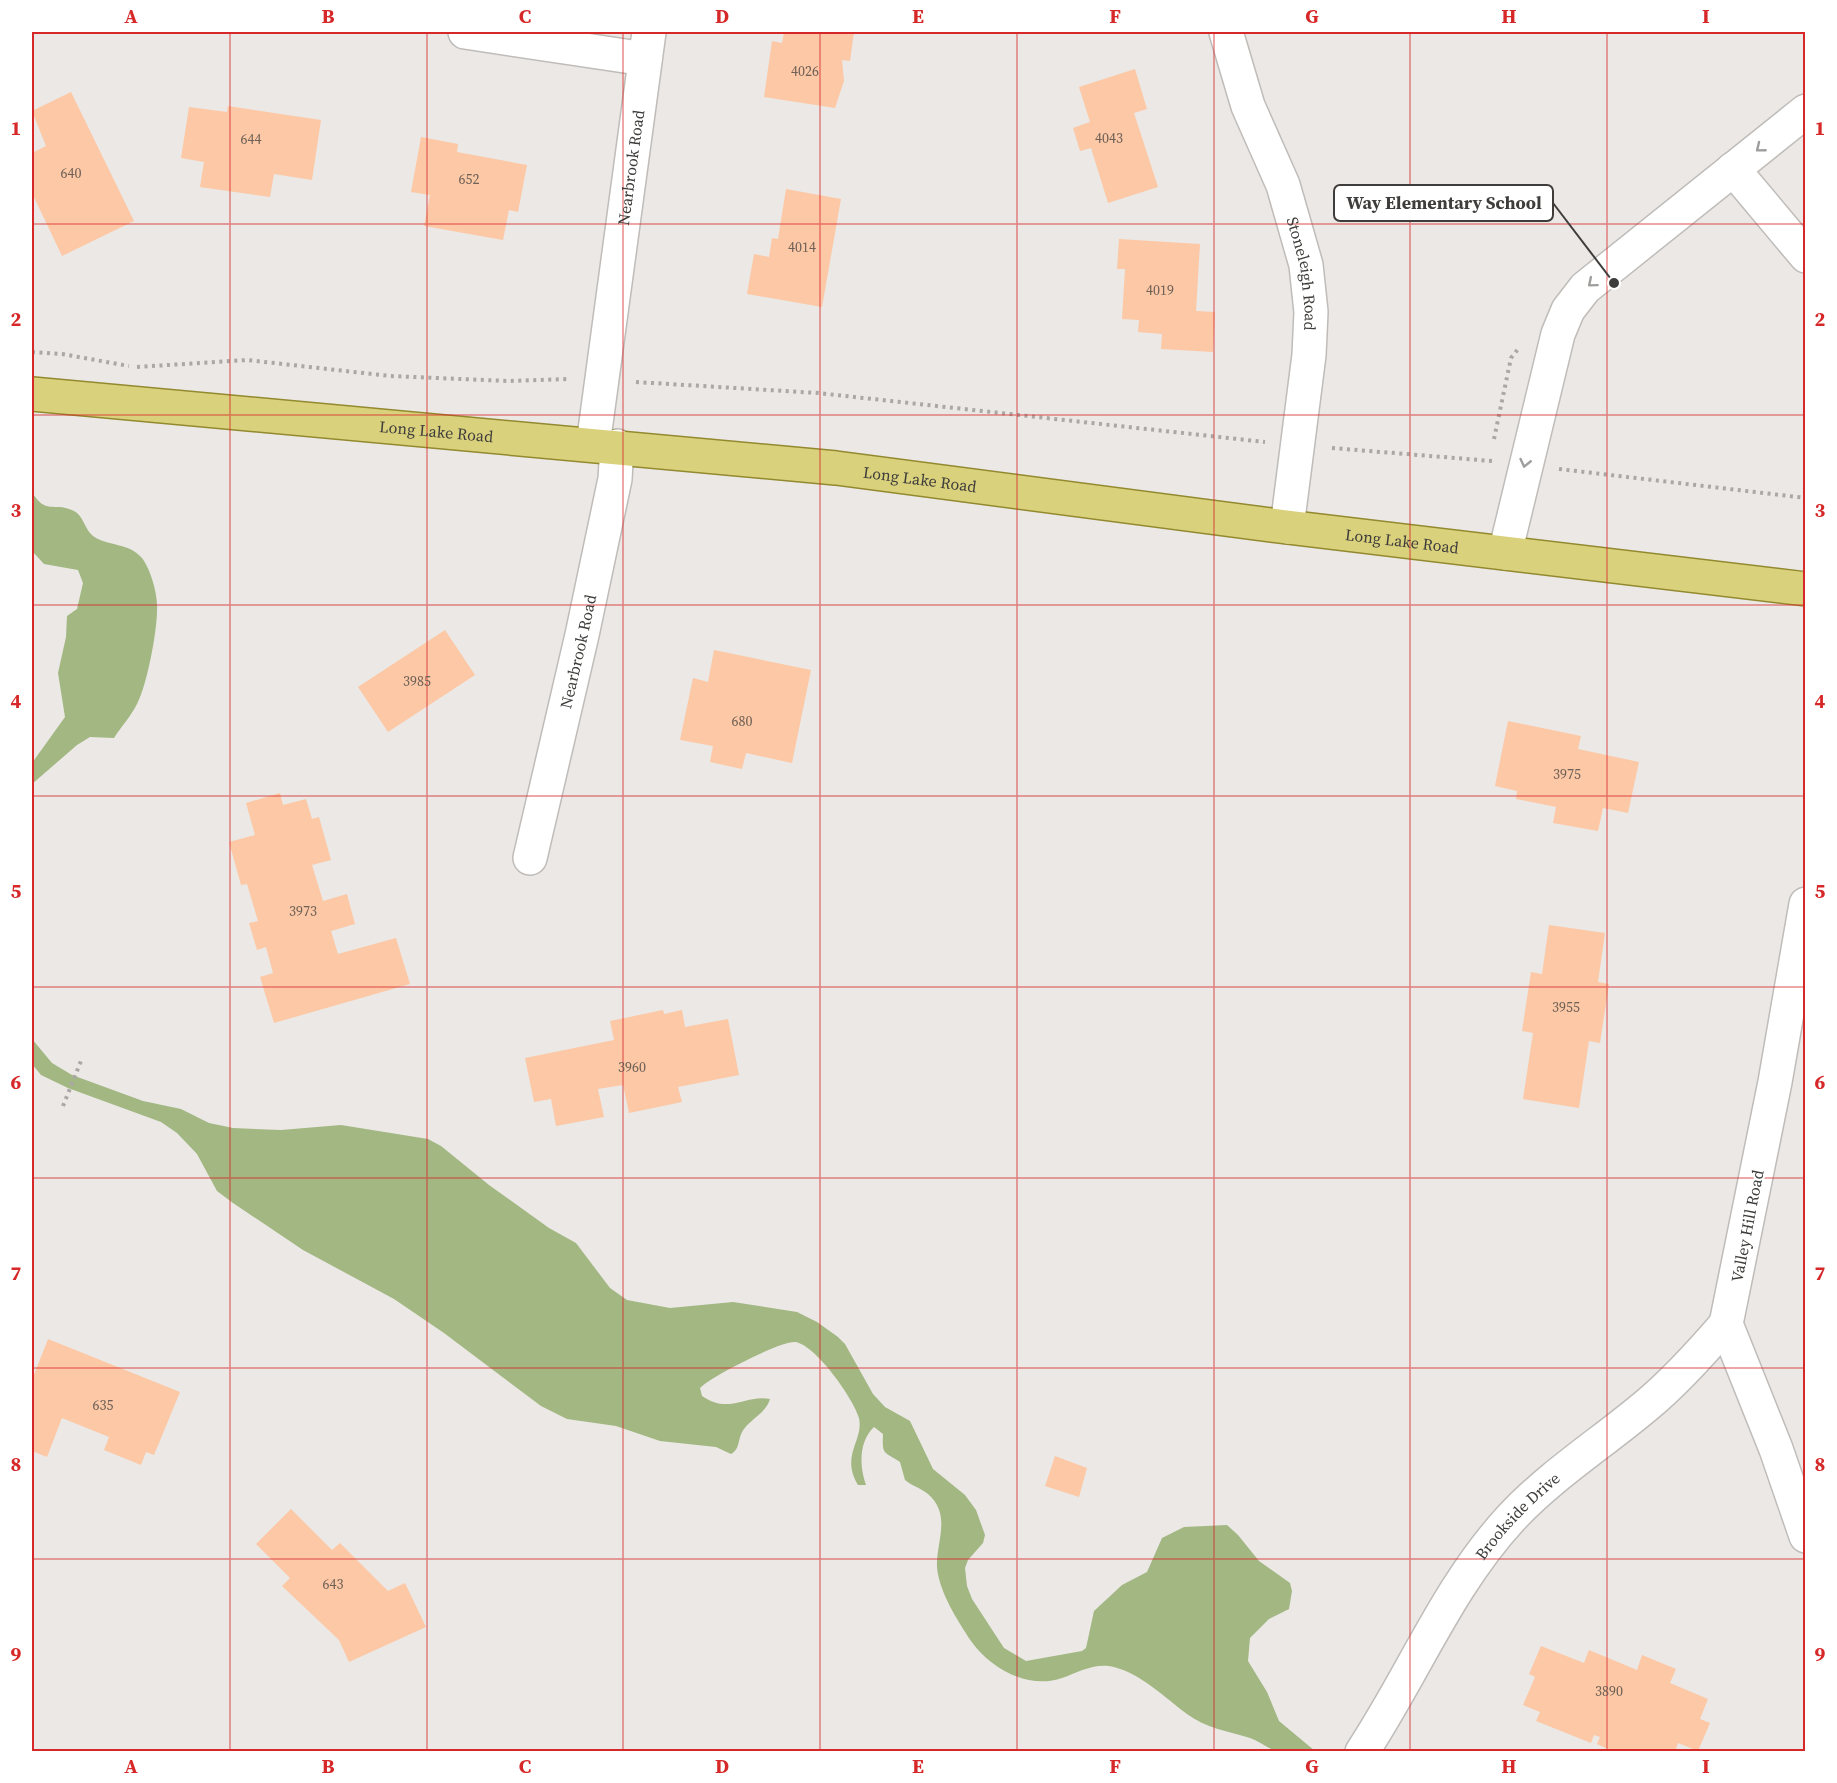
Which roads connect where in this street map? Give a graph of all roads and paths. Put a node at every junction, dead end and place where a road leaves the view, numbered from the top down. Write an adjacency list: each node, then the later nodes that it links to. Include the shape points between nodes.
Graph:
1 (465, 32): 3 (street)
2 (1226, 32): 16 (street, Stoneleigh Road, via 1248,106 1283,185 1306,265 1311,312 1309,355)
3 (647, 45): 12 (street, Nearbrook Road)
4 (1806, 111): 5 (street, one-way to 5)
5 (1733, 169): 6 (street); 14 (street, one-way to 14, via 1585,288 1568,310 1558,334)
6 (1806, 256)
7 (32, 352): 8 (path, via 134,367 247,360 390,376)
8 (571, 380)
9 (628, 382): 11 (path, via 818,393)
10 (32, 394): 12 (main road, Long Lake Road)
11 (1260, 441)
12 (604, 445): 16 (main road, Long Lake Road, via 836,468); 19 (street, Nearbrook Road, via 615,479)
13 (1336, 449): 14 (path)
14 (1525, 465): 15 (path); 17 (street)
15 (1806, 498)
16 (1287, 527): 17 (main road, Long Lake Road)
17 (1505, 554): 18 (main road, Long Lake Road)
18 (1806, 589)
19 (530, 858)
20 (1806, 904): 23 (street, Valley Hill Road)
21 (81, 1061): 22 (path)
22 (63, 1106)
23 (1726, 1324): 24 (street); 25 (street, Brookside Drive, via 1692,1363 1647,1404 1541,1489 1504,1526 1460,1584)
24 (1806, 1536)
25 (1362, 1752)

